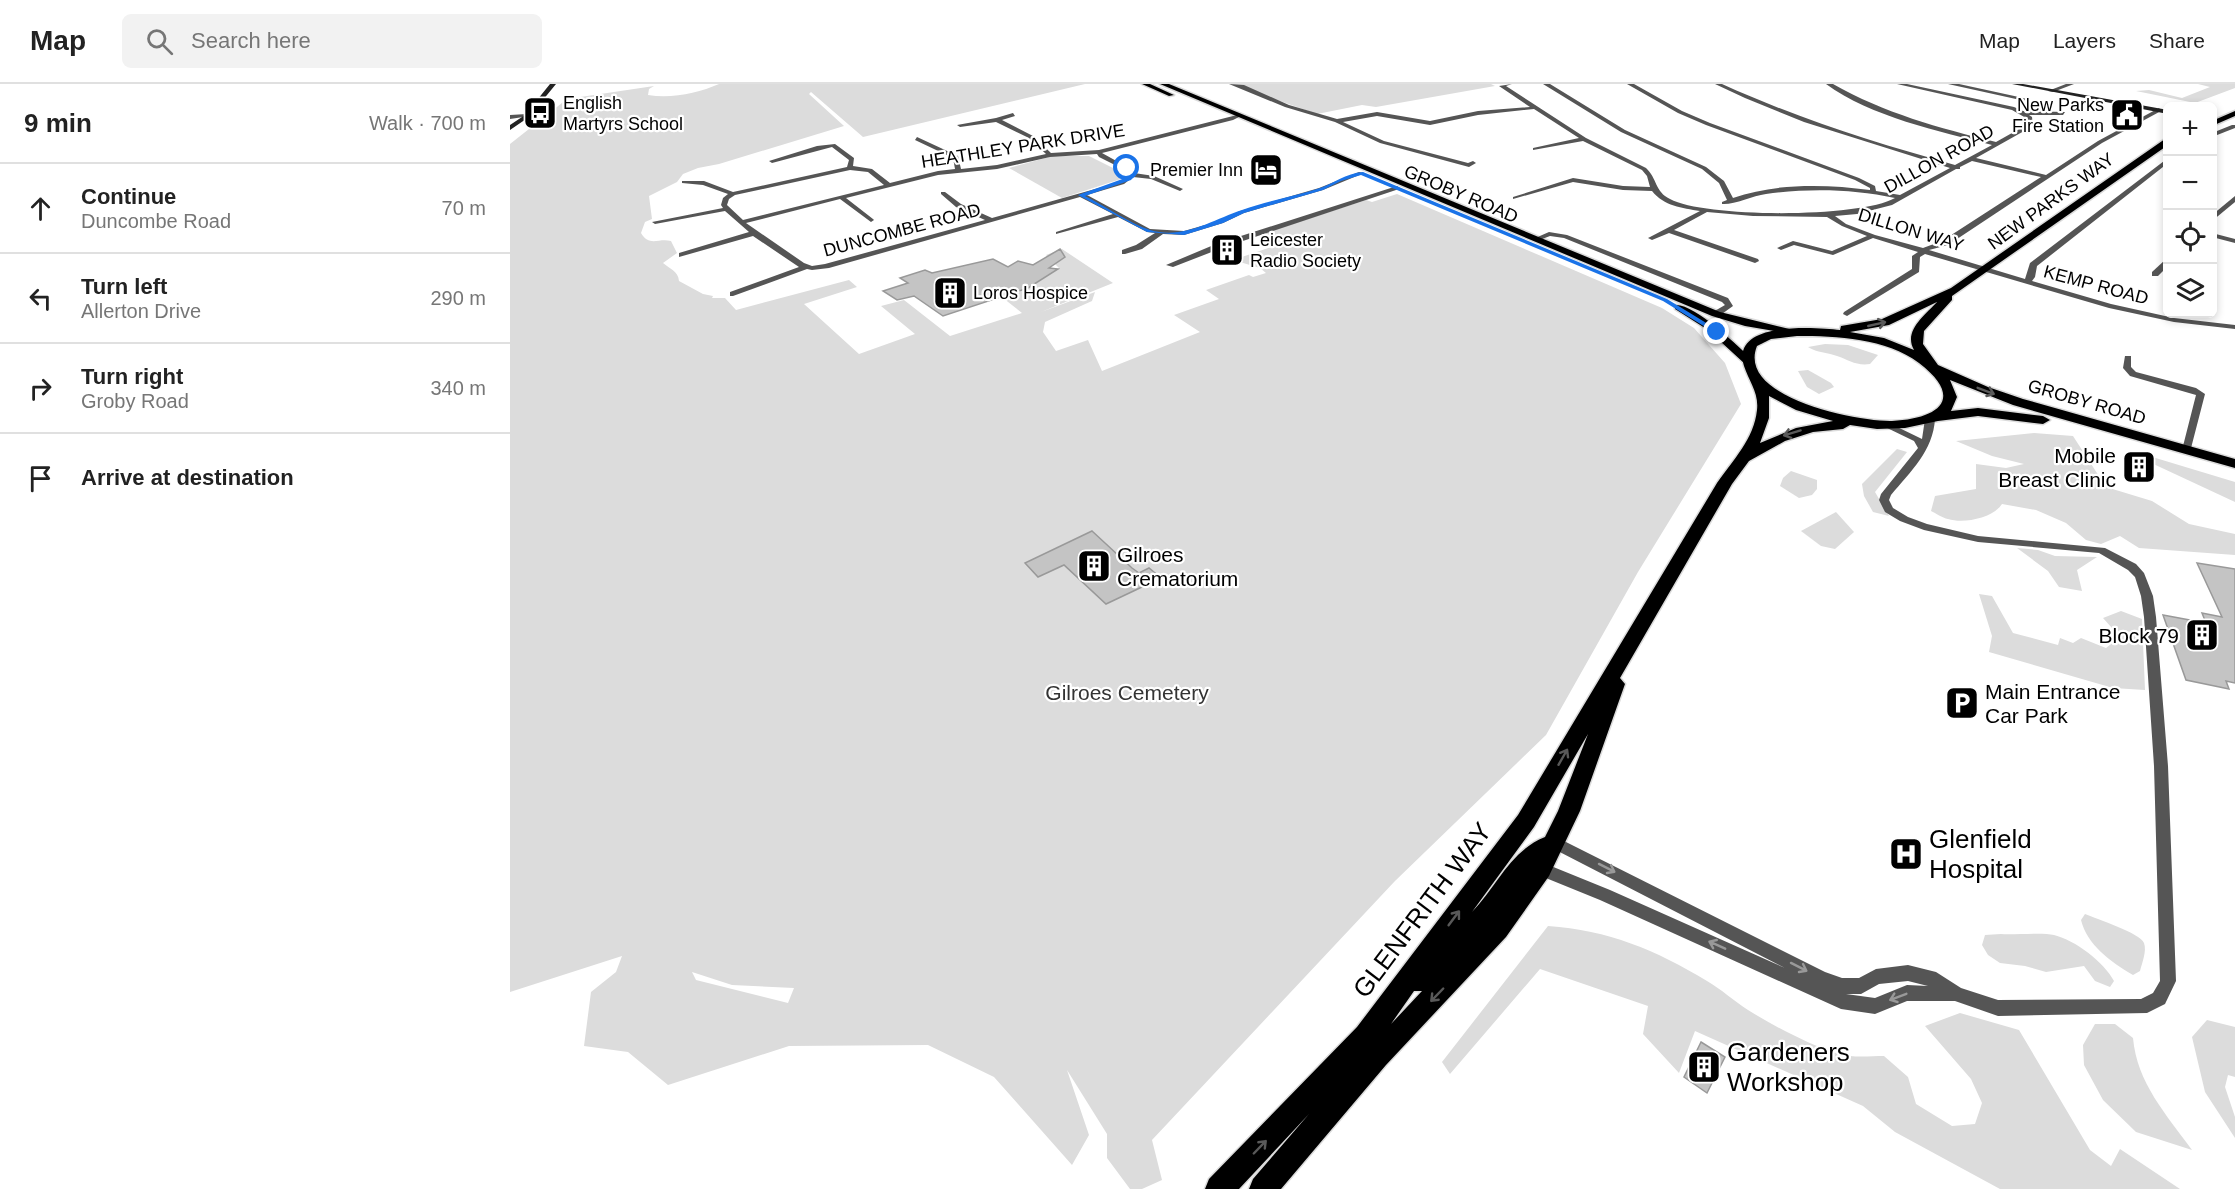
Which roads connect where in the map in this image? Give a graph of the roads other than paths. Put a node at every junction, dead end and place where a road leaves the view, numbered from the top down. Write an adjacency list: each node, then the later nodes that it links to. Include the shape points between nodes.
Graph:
1 (553, 84): 28 (main road)
2 (1144, 84): 30 (main road, GROBY ROAD)
3 (1162, 84): 30 (main road, GROBY ROAD)
4 (1232, 84): 34 (street, via 1291,108)
5 (1509, 84): 21 (street, via 1502,86)
6 (1546, 84): 17 (street)
7 (1630, 84): 64 (street, via 1680,112 1857,179 1873,187)
8 (1718, 84): 54 (street, via 1796,118)
9 (1829, 84): 44 (street, via 1882,110)
10 (1900, 84): 19 (street, DILLON ROAD)
11 (1951, 84): 16 (street)
12 (2015, 84): 15 (main road)
13 (2071, 84): 15 (street)
14 (1565, 85): 17 (street)
15 (2051, 91): 22 (main road)
16 (2008, 95): 18 (street); 19 (street)
17 (1563, 96): 72 (street, via 1623,131 1704,168 1722,182)
18 (2025, 99)
19 (1992, 103): 24 (street, DILLON ROAD)
20 (2235, 107): 31 (highway)
21 (1533, 108): 34 (street, via 1430,123 1377,114); 42 (street)
22 (2158, 110): 23 (main road); 58 (street)
23 (2163, 111)
24 (2023, 113): 25 (street); 44 (street, DILLON ROAD, via 2031,125)
25 (2063, 113)
26 (2235, 113): 33 (highway)
27 (1013, 115): 32 (street)
28 (526, 116): 29 (street); 38 (main road)
29 (510, 117)
30 (1235, 117): 47 (street, HEATHLEY PARK DRIVE); 56 (main road, GROBY ROAD); 89 (main road, GROBY ROAD)
31 (2217, 119)
32 (997, 120): 36 (street); 48 (street, via 1031,138)
33 (2217, 120)
34 (1337, 121): 51 (street, via 1401,148)
35 (2217, 122): 37 (street)
36 (960, 125)
37 (2235, 126): 39 (street)
38 (510, 128)
39 (2217, 133)
40 (928, 136): 41 (street)
41 (917, 138): 43 (street); 55 (street, via 956,158)
42 (1584, 139): 46 (street); 63 (street, via 1644,169)
43 (906, 141)
44 (1997, 144): 49 (street, DILLON ROAD)
45 (2163, 145): 100 (highway, NEW PARKS WAY)
46 (1535, 149)
47 (1098, 152): 48 (street, HEATHLEY PARK DRIVE); 57 (street)
48 (1050, 154): 55 (street, HEATHLEY PARK DRIVE, via 997,167)
49 (1972, 159): 54 (street, DILLON ROAD); 58 (street)
50 (771, 161): 53 (street, via 830,145 849,155)
51 (1473, 163)
52 (2163, 164): 102 (street, via 2033,265)
53 (850, 168): 60 (street, via 870,171); 66 (street)
54 (1958, 168): 70 (street, DILLON ROAD)
55 (958, 170): 60 (street, HEATHLEY PARK DRIVE)
56 (1361, 173): 61 (main road, GROBY ROAD); 86 (street, via 1212,225 1184,233)
57 (1132, 175): 62 (street, via 1152,177); 67 (street, DUNCOMBE ROAD, via 1122,183)
58 (2048, 177): 93 (street, via 1945,243)
59 (684, 182): 66 (street, via 704,183)
60 (890, 186): 68 (street, HEATHLEY PARK DRIVE)
61 (1396, 188): 98 (street); 111 (main road, GROBY ROAD, via 1665,300 1712,328)
62 (1180, 189)
63 (1654, 189): 69 (street, via 1573,180); 74 (street, DILLON ROAD, via 1673,203)
64 (1873, 192): 70 (street); 72 (street, via 1804,190)
65 (943, 193): 80 (street, via 949,202)
66 (734, 194): 73 (street, via 724,201)
67 (1081, 195): 77 (street); 80 (street, DUNCOMBE ROAD)
68 (841, 197): 79 (street); 82 (street, HEATHLEY PARK DRIVE)
69 (1515, 198)
70 (1903, 198): 78 (street, DILLON ROAD, via 1857,212)
71 (2235, 198): 76 (street)
72 (1731, 200): 75 (street, via 1724,202)
73 (727, 209): 81 (street); 82 (street, DUNCOMBE ROAD)
74 (1706, 210): 75 (street, DILLON ROAD); 83 (street)
75 (1719, 211): 78 (street, DILLON ROAD)
76 (2217, 214)
77 (1118, 215): 85 (street); 86 (street)
78 (1828, 215): 87 (street, DILLON WAY)
79 (871, 220)
80 (993, 221): 99 (street, DUNCOMBE ROAD, via 833,265)
81 (655, 222)
82 (742, 222): 84 (street, DUNCOMBE ROAD)
83 (1668, 230): 90 (street); 96 (street)
84 (754, 233): 95 (street); 99 (street, DUNCOMBE ROAD)
85 (1058, 233)
86 (1160, 233): 94 (street)
87 (1873, 236): 92 (street, via 1833,253 1793,243); 93 (street, DILLON WAY)
88 (2217, 236): 91 (street)
89 (1537, 238): 105 (main road, GROBY ROAD); 105 (street, GROBY ROAD, via 1549,234 1565,236 1725,300 1729,306)
90 (1652, 238)
91 (2235, 241)
92 (1781, 248)
93 (1923, 250): 100 (street, DILLON WAY); 106 (street, via 1916,256 1916,270)
94 (1125, 252)
95 (682, 255)
96 (1755, 261)
97 (2166, 264): 101 (street)
98 (1170, 265)
99 (806, 267): 104 (street)
100 (1987, 269): 102 (street, KEMP ROAD); 103 (highway, NEW PARKS WAY)
101 (2155, 274)
102 (2027, 281): 107 (street, KEMP ROAD, via 2144,315)
103 (1955, 290): 109 (highway, NEW PARKS WAY, one-way to 103, via 1884,322); 112 (highway, NEW PARKS WAY, via 1918,330 1917,344)
104 (733, 294)
105 (1716, 314): 108 (main road, GROBY ROAD)
106 (1847, 314)
107 (2235, 327)
108 (1797, 332): 109 (highway); 111 (highway, via 1753,344)
109 (1820, 332): 112 (highway, GROBY ROAD, via 1887,344)
110 (2128, 358): 118 (street, via 2127,368 2133,374 2201,394)
111 (1749, 362): 113 (highway)
112 (1931, 365): 114 (highway, NEW PARKS WAY, via 1944,378 1951,395 1945,410); 118 (highway, GROBY ROAD, one-way to 118, via 1975,387 2018,402)
113 (1758, 380): 115 (highway, via 1809,410); 119 (highway, GLENFRITH WAY, via 1763,410)
114 (1933, 418): 116 (highway, GROBY ROAD); 117 (street); 121 (highway, GROBY ROAD, via 1978,412 2031,417)
115 (1870, 424): 116 (highway, GROBY ROAD); 119 (highway, GLENFRITH WAY, one-way to 119, via 1819,426 1792,432)
116 (1886, 425): 117 (street, via 1917,439)
117 (1923, 448): 126 (street, via 1884,500 1890,510 1904,519 1978,539 2101,550 2132,567 2143,582 2150,616 2164,823 2168,981 2164,996 2141,1007 1998,1008)
118 (2187, 450): 120 (highway, GROBY ROAD)
119 (1744, 458): 122 (highway, GLENFRITH WAY, via 1725,483)
120 (2235, 464)
121 (2235, 474)
122 (1634, 637): 123 (highway, GLENFRITH WAY, one-way to 122); 124 (highway, GLENFRITH WAY)
123 (1526, 821): 125 (highway, via 1525,842); 127 (highway, GLENFRITH WAY, one-way to 123)
124 (1555, 843): 125 (highway); 126 (street, one-way to 126, via 1842,986 1861,986 1876,977 1908,973 1936,980)
125 (1535, 862): 126 (street, one-way to 125, via 1908,993 1875,1006 1841,1001); 127 (highway, via 1520,865 1496,902); 129 (highway, one-way to 129, via 1498,929 1377,1056)
126 (1956, 994)
127 (1366, 1036): 128 (highway, GLENFRITH WAY, one-way to 127)
128 (1220, 1189)
129 (1263, 1189)

